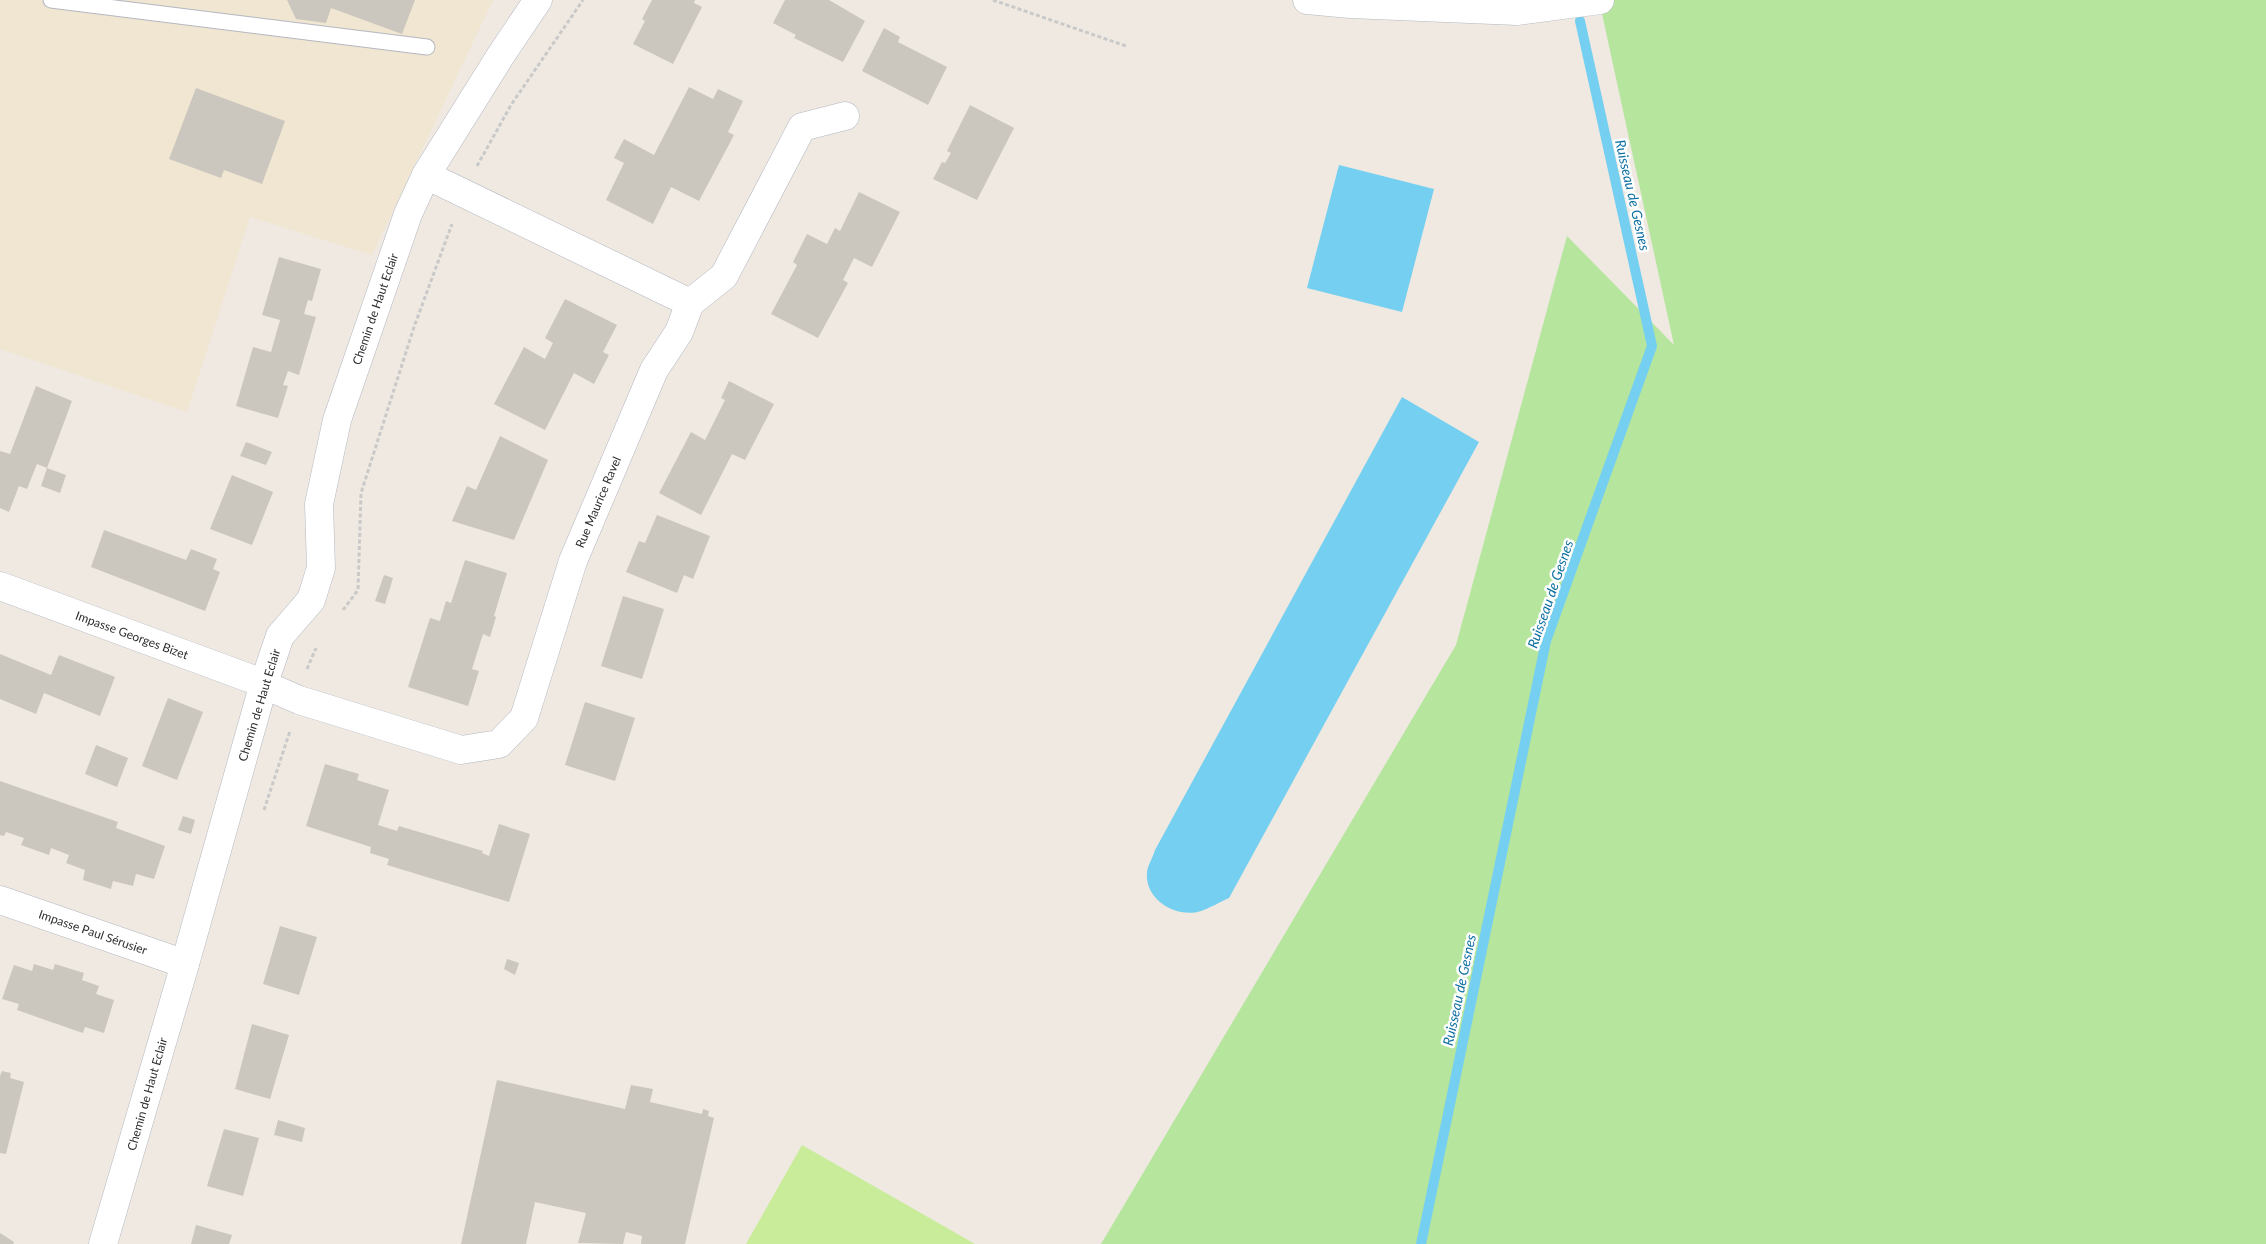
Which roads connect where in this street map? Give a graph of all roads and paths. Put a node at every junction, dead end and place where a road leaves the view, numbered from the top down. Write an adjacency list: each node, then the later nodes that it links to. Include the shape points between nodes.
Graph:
1 (51, 0): 7 (lane)
2 (538, 0): 9 (street, Chemin de Haut Eclair)
3 (993, 0): 6 (path)
4 (1307, 0): 5 (street, via 1517,11)
5 (1600, 0)
6 (1126, 46)
7 (427, 47)
8 (845, 116): 10 (street, via 802,127 724,276)
9 (426, 175): 10 (street); 12 (street, Chemin de Haut Eclair, via 408,214 337,420 319,504 321,568 311,600 280,636)
10 (690, 304): 12 (street, Rue Maurice Ravel, via 678,332 654,370 573,561 524,718 499,744 461,750 299,700)
11 (0, 586): 12 (street, Impasse Georges Bizet)
12 (264, 683): 14 (street, Chemin de Haut Eclair)
13 (0, 900): 14 (street, Impasse Paul Sérusier)
14 (185, 964): 15 (street, Chemin de Haut Eclair)
15 (103, 1244)

